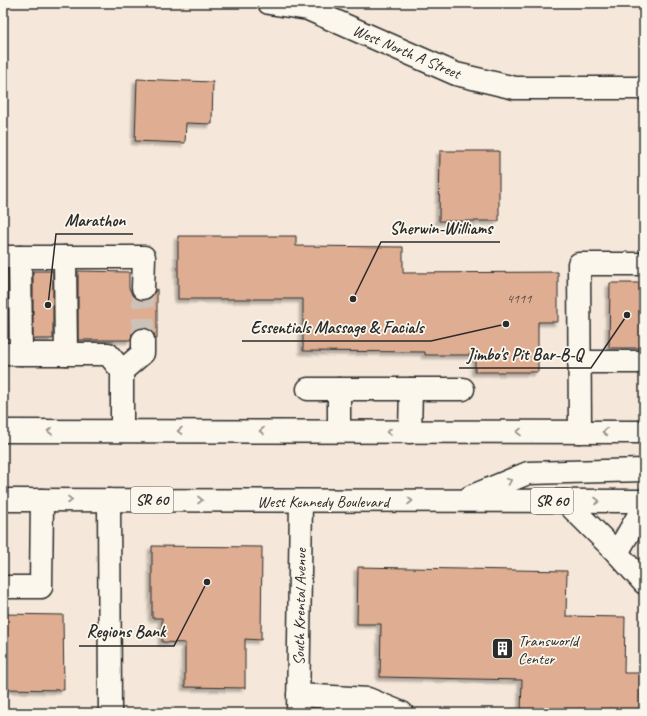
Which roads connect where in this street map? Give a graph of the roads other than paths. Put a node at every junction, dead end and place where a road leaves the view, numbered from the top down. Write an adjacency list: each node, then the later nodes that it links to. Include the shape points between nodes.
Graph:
1 (269, 3): 2 (main road, West North A Street, via 308,9 456,74 515,88)
2 (644, 88)
3 (12, 257): 4 (main road); 8 (main road)
4 (65, 257): 6 (main road, via 144,257); 9 (main road)
5 (644, 264): 10 (main road, via 579,264)
6 (143, 288)
7 (143, 340): 12 (main road, via 143,353)
8 (12, 354): 9 (main road)
9 (66, 354): 12 (main road, via 108,354)
10 (579, 362): 11 (main road); 21 (main road)
11 (644, 362)
12 (122, 371): 18 (main road)
13 (308, 389): 14 (main road)
14 (339, 389): 15 (main road); 19 (main road)
15 (411, 389): 16 (main road); 20 (main road)
16 (463, 389)
17 (3, 430): 18 (main road, one-way to 17)
18 (122, 431): 19 (main road, one-way to 18)
19 (339, 431): 20 (main road, one-way to 19)
20 (410, 432): 21 (main road, one-way to 20)
21 (580, 432): 22 (main road, one-way to 21)
22 (644, 432)
23 (644, 470): 28 (main road, one-way to 23, via 528,473)
24 (3, 500): 25 (main road, West Kennedy Boulevard / SR 60)
25 (42, 500): 26 (main road, West Kennedy Boulevard / SR 60, one-way to 26); 34 (main road, via 41,587)
26 (109, 500): 27 (main road, West Kennedy Boulevard / SR 60, one-way to 27); 36 (main road)
27 (301, 501): 28 (main road, West Kennedy Boulevard / SR 60, one-way to 28); 35 (main road, South Krental Avenue)
28 (460, 501): 29 (main road, West Kennedy Boulevard / SR 60)
29 (565, 501): 30 (main road, West Kennedy Boulevard / SR 60, one-way to 30); 32 (main road)
30 (644, 501)
31 (644, 506): 32 (main road)
32 (617, 553): 33 (main road)
33 (644, 582)
34 (3, 588)
35 (298, 704): 37 (main road, via 368,699)
36 (110, 713)
37 (402, 713)

